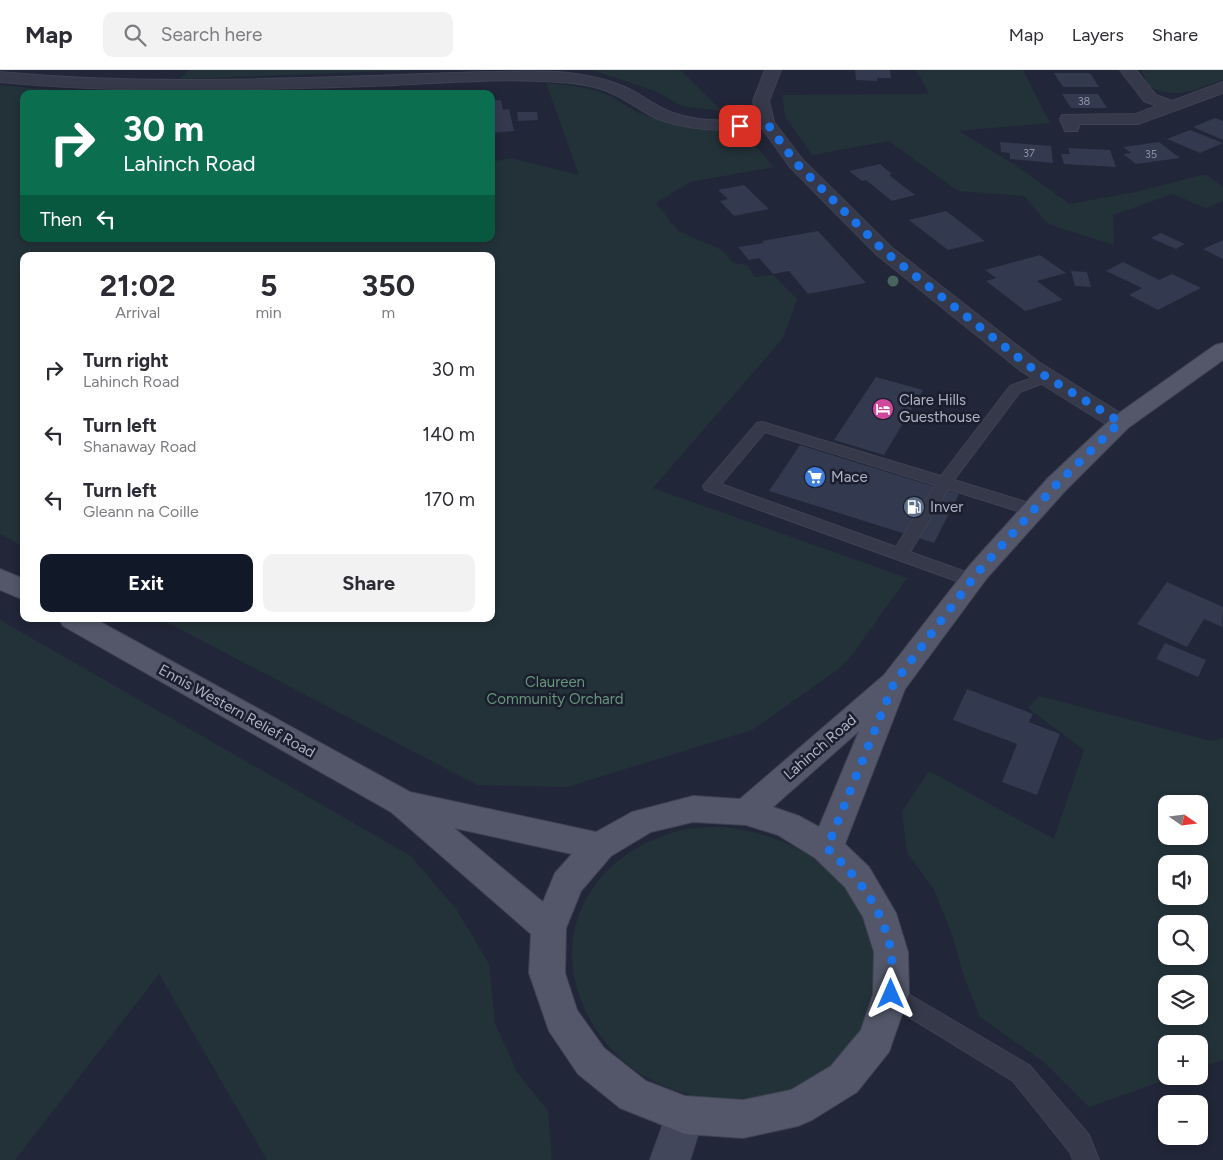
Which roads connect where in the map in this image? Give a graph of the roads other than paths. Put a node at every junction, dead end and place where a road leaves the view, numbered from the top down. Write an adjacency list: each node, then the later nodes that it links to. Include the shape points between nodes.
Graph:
1 (773, 70): 6 (street, via 761,101)
2 (1128, 70): 5 (street, via 1150,98)
3 (0, 77): 6 (street, via 74,83 204,86 555,77 588,80 619,90 653,110 684,120 740,126)
4 (1223, 87): 5 (street)
5 (1172, 106): 7 (street, via 1138,119 1068,119)
6 (766, 122): 9 (street, via 796,163 884,251)
7 (1071, 127)
8 (1223, 350): 10 (main road, Lahinch Road)
9 (1046, 377): 10 (street); 11 (lane, via 1014,389)
10 (1120, 422): 12 (main road, Lahinch Road)
11 (944, 482): 12 (lane); 13 (lane); 13 (lane, via 762,426 711,486)
12 (1034, 510): 15 (main road, Lahinch Road)
13 (900, 554): 15 (lane)
14 (0, 578): 16 (main road)
15 (971, 580): 18 (main road, Lahinch Road)
16 (20, 589)
17 (78, 622): 19 (main road, Ennis Western Relief Road)
18 (894, 683): 20 (main road, Lahinch Road); 22 (main road, Lahinch Road)
19 (402, 803): 21 (main road, Ennis Western Relief Road); 23 (main road, Ennis Western Relief Road)
20 (746, 812): 21 (main road, via 693,809 643,821); 22 (main road, via 788,825)
21 (599, 846): 23 (main road, via 567,882)
22 (827, 848): 24 (main road, via 857,877 879,913 891,952)
23 (549, 928): 25 (main road, via 547,973 562,1019 591,1061 633,1095)
24 (891, 994): 25 (main road, via 876,1040 844,1079 798,1107 742,1119); 27 (lane, via 1021,1073 1080,1144)
25 (685, 1115): 26 (main road)
26 (670, 1160)
27 (1086, 1160)

